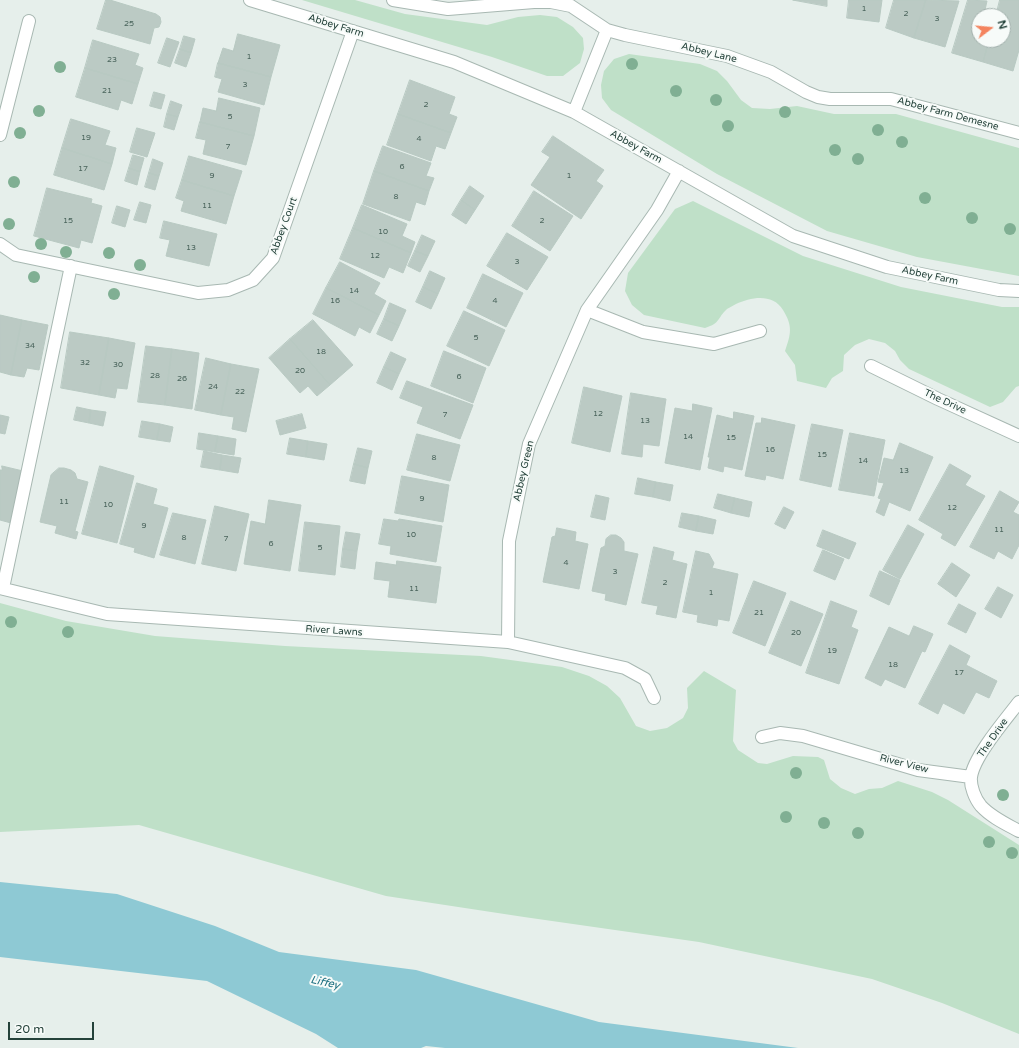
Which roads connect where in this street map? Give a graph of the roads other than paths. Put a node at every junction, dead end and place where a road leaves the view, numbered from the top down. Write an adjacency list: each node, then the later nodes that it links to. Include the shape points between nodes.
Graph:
1 (250, 0): 5 (street, Abbey Farm)
2 (393, 0): 4 (street, Abbey Lane, via 448,8 551,2 571,6)
3 (29, 21): 9 (street)
4 (607, 30): 6 (street, Abbey Lane, via 728,56 771,72); 7 (street)
5 (353, 31): 7 (street, Abbey Farm, via 454,62); 12 (street, Abbey Court, via 273,258 253,280 228,290 198,293)
6 (806, 92): 8 (street, Abbey Farm Demesne, via 830,99 891,100)
7 (574, 112): 10 (street, Abbey Farm)
8 (1019, 133)
9 (0, 135)
10 (679, 171): 13 (street, Abbey Farm, via 793,236 887,267 999,290); 14 (street, Abbey Green, via 657,210)
11 (0, 244): 12 (street, Abbey Court, via 16,255)
12 (71, 266): 18 (street)
13 (1019, 291)
14 (587, 310): 15 (street, via 643,332 714,344); 19 (street, Abbey Green, via 529,444 509,541)
15 (760, 331)
16 (871, 366): 17 (street, The Drive)
17 (1019, 436)
18 (1, 588): 19 (street, River Lawns, via 107,614)
19 (508, 642): 20 (street, River Lawns, via 625,668 645,679)
20 (654, 698)
21 (1019, 702): 23 (street, The Drive, via 980,754)
22 (762, 737): 23 (street, River View, via 780,733 803,736 918,770)
23 (971, 777): 24 (street, via 979,805 989,814)
24 (1019, 831)

